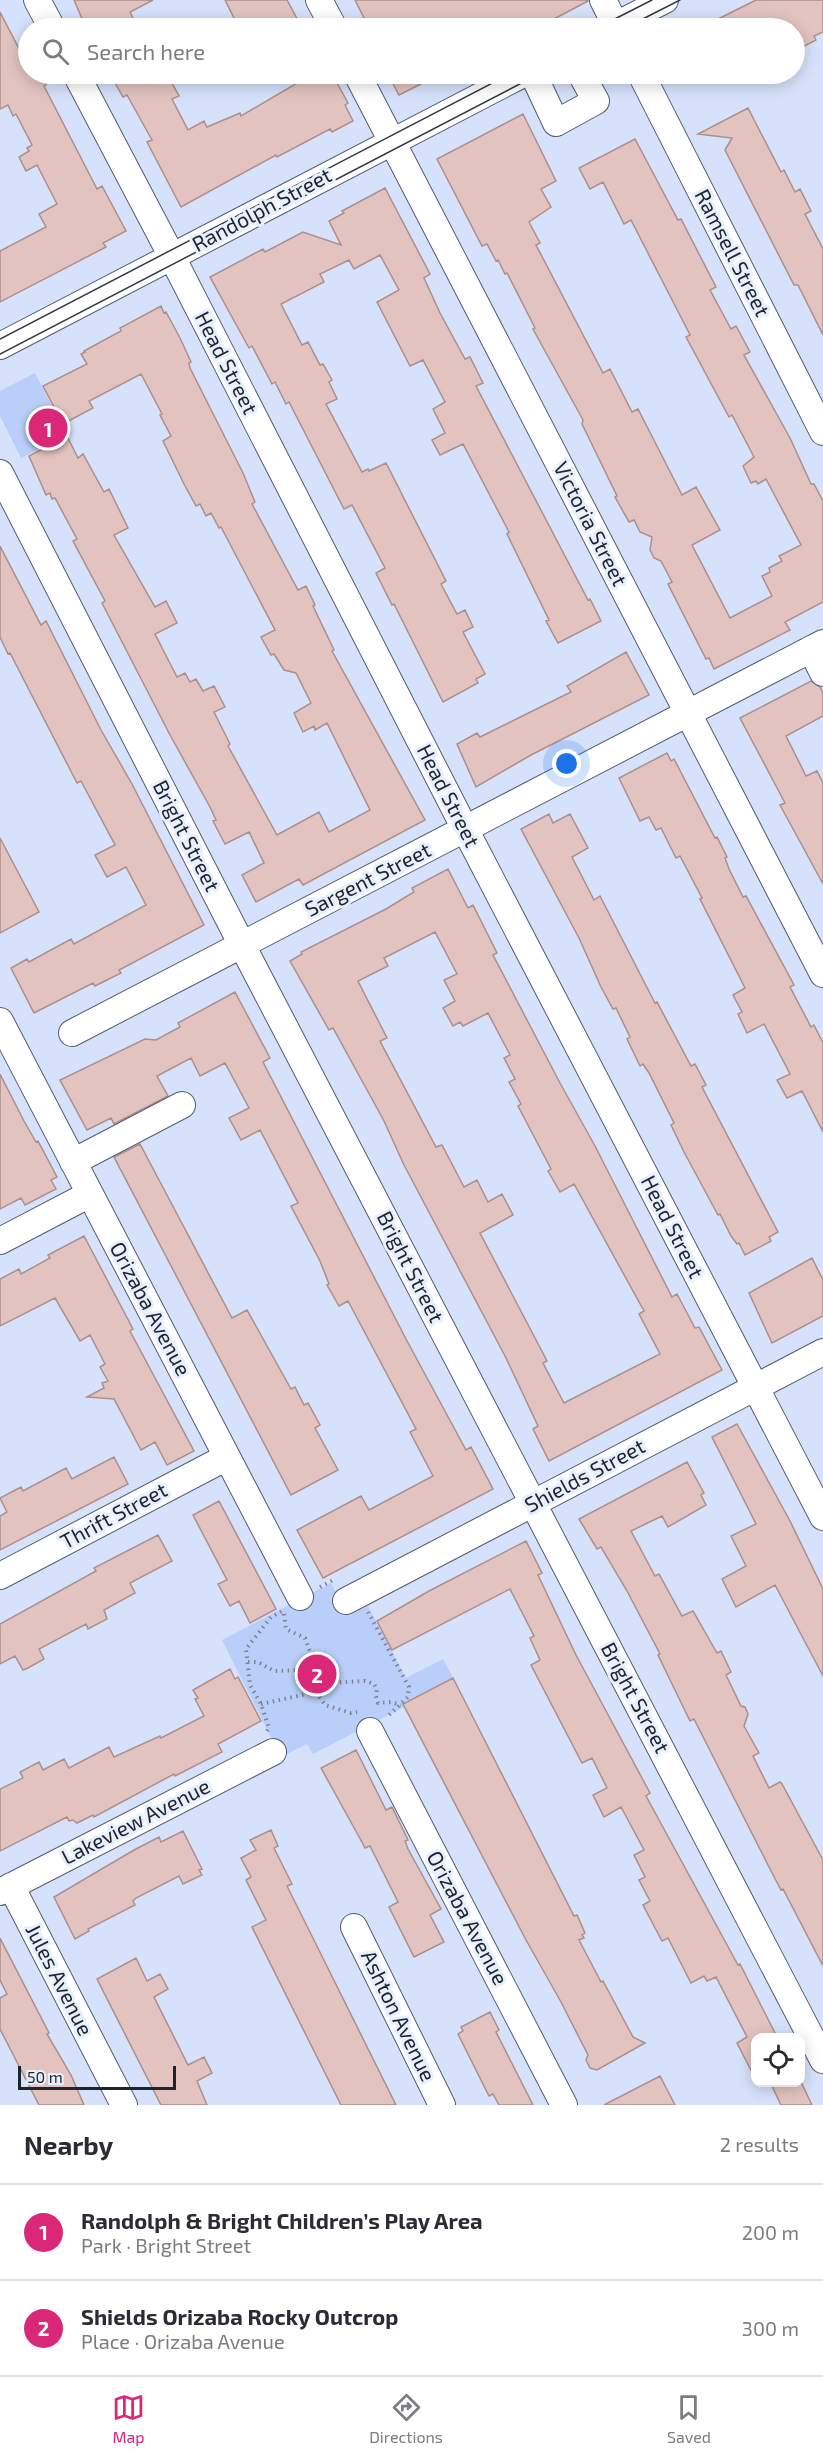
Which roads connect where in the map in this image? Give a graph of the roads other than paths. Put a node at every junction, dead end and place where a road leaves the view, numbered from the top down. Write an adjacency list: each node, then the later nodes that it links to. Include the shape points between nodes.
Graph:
1 (37, 0): 5 (street)
2 (319, 0): 6 (street)
3 (603, 0): 7 (street)
4 (665, 0): 8 (street)
5 (47, 18)
6 (329, 18)
7 (610, 18)
8 (632, 18)
9 (81, 84): 16 (street, Head Street)
10 (362, 84): 15 (street, Victoria Street)
11 (504, 84): 15 (street, Randolph Street)
12 (538, 84): 13 (street, via 556,123 596,102)
13 (586, 84)
14 (645, 84): 18 (street, Ramsell Street)
15 (392, 142): 16 (street, Randolph Street); 22 (street, Victoria Street)
16 (172, 256): 17 (street, Randolph Street); 23 (street, Head Street)
17 (0, 346)
18 (823, 432)
19 (0, 473): 24 (street, Bright Street)
20 (817, 646): 21 (street); 22 (street, Sargent Street)
21 (823, 673)
22 (687, 714): 23 (street, Sargent Street); 25 (street, Victoria Street)
23 (465, 829): 24 (street, Sargent Street); 33 (street, Head Street)
24 (242, 945): 27 (street, Sargent Street); 35 (street, Bright Street)
25 (823, 974)
26 (0, 1021): 29 (street, Orizaba Avenue)
27 (72, 1033)
28 (182, 1105): 29 (street)
29 (73, 1162): 30 (street, Orizaba Avenue)
30 (90, 1194): 31 (street); 34 (street, Orizaba Avenue)
31 (0, 1241)
32 (823, 1352): 33 (street, Shields Street)
33 (755, 1387): 35 (street, Shields Street); 36 (street, Head Street)
34 (227, 1457): 37 (street, Thrift Street); 39 (street, Orizaba Avenue)
35 (533, 1503): 38 (street, Shields Street); 44 (street, Bright Street)
36 (823, 1517)
37 (0, 1576)
38 (353, 1598)
39 (292, 1604)
40 (367, 1716): 47 (street, Orizaba Avenue)
41 (273, 1752): 42 (street, Lakeview Avenue)
42 (6, 1889): 45 (street, Jules Avenue)
43 (354, 1927): 46 (street, Ashton Avenue)
44 (823, 2060)
45 (124, 2105)
46 (442, 2105)
47 (564, 2105)

